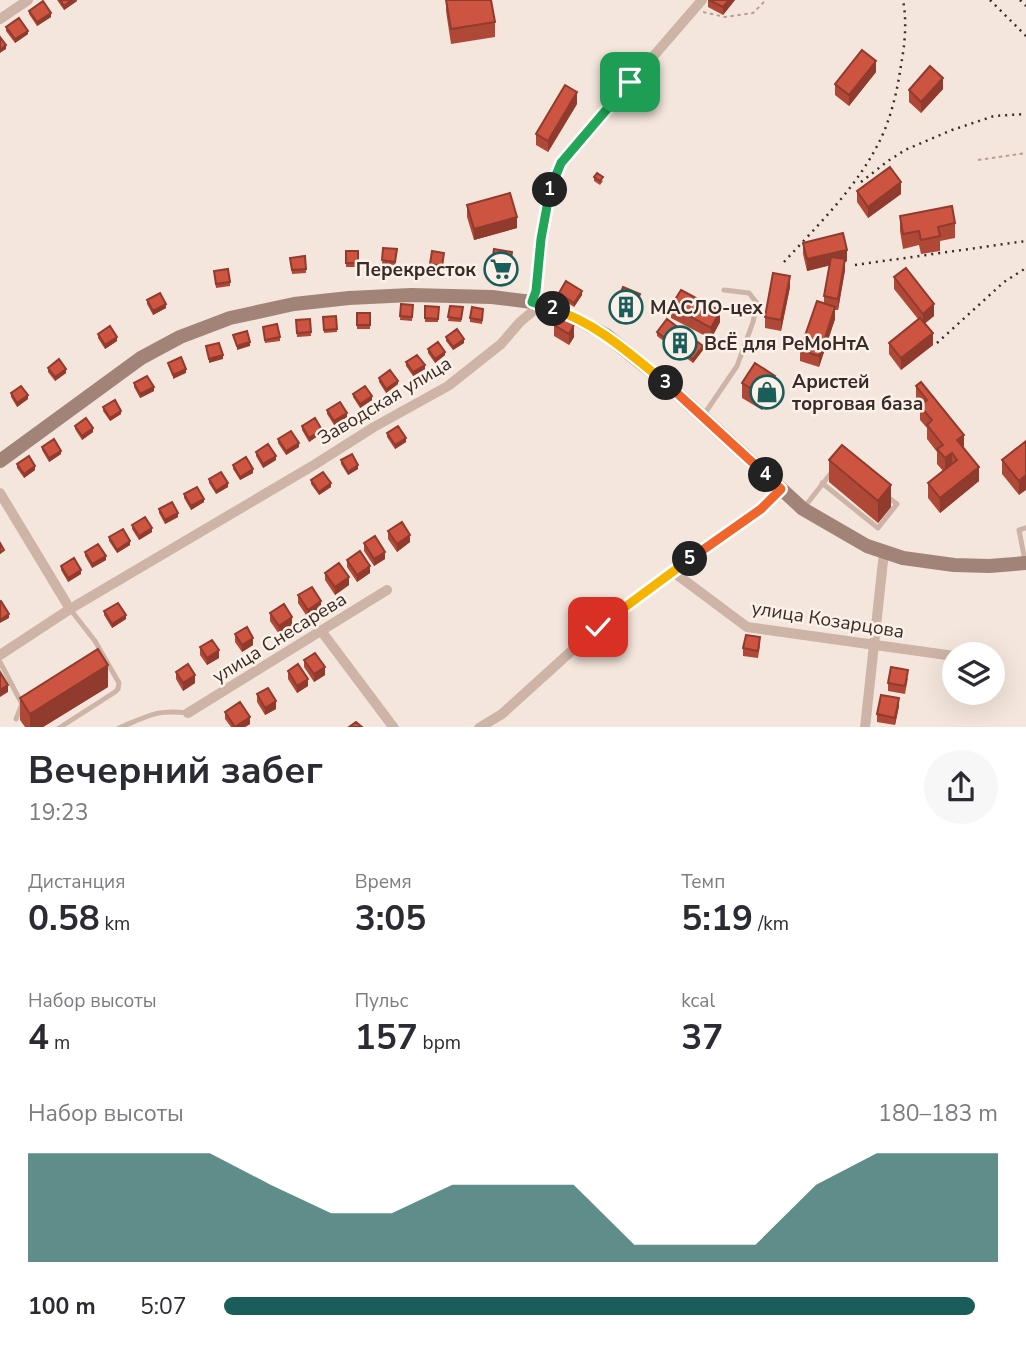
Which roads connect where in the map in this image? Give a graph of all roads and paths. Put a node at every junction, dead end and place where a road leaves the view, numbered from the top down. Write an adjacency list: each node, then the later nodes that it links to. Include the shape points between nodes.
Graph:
1 (28, 0): 5 (street)
2 (702, 0): 4 (street)
3 (765, 0): 4 (path, via 753,13 725,17)
4 (693, 10): 9 (street, via 561,163 551,186 541,239)
5 (0, 19)
6 (1026, 153): 7 (path)
7 (978, 160)
8 (724, 290): 10 (lane, via 749,293 757,303 737,366)
9 (536, 304): 10 (main road, via 606,335); 11 (main road, via 492,297 361,297 294,304 230,318 141,358); 23 (street, Заводская улица, via 501,344 448,386)
10 (703, 416): 14 (main road)
11 (0, 461)
12 (836, 467): 13 (lane)
13 (822, 483): 15 (lane, via 877,528 897,505); 17 (lane)
14 (781, 489): 17 (main road); 21 (street, via 761,509)
15 (879, 489)
16 (0, 493): 23 (street)
17 (803, 509): 19 (main road)
18 (1026, 528): 20 (lane, via 1019,530)
19 (884, 552): 20 (main road, via 954,565); 25 (street)
20 (1026, 564)
21 (672, 571): 25 (street, улица Козарцова, via 747,627); 34 (street, via 598,627 502,713)
22 (387, 590): 24 (street, улица Снесарева)
23 (70, 609): 27 (street, Заводская улица); 31 (lane, via 119,683 115,692)
24 (322, 632): 29 (street, улица Снесарева); 33 (street)
25 (874, 644): 26 (street, улица Козарцова); 35 (street)
26 (942, 654)
27 (0, 655)
28 (0, 662): 30 (lane, via 22,704)
29 (188, 713): 32 (lane, via 155,712)
30 (16, 719)
31 (59, 727)
32 (119, 727)
33 (394, 727)
34 (479, 727)
35 (865, 727)

